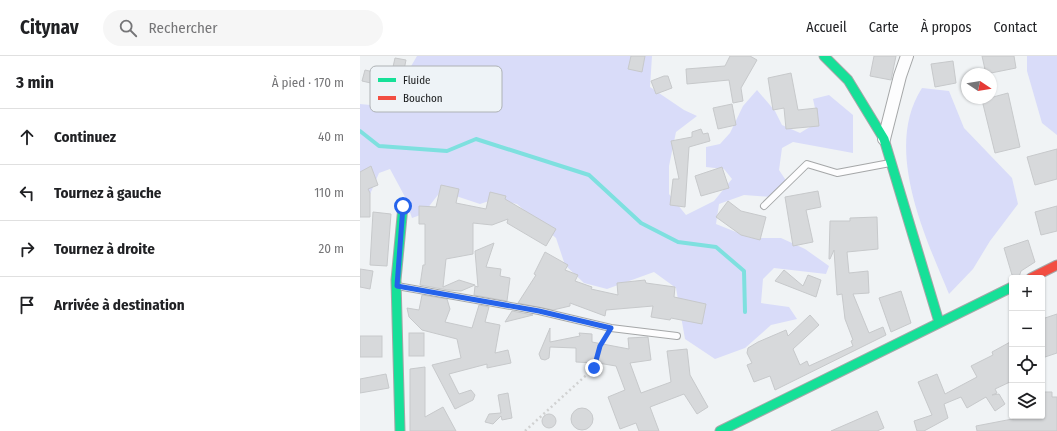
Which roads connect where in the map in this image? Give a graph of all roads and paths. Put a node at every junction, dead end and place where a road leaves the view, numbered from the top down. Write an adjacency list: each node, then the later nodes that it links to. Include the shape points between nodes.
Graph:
1 (907, 56): 3 (street)
2 (829, 58): 3 (main road, via 848,80)
3 (884, 139): 4 (main road)
4 (891, 163): 6 (lane, via 837,173 807,164); 11 (main road)
5 (403, 206): 9 (main road)
6 (764, 206)
7 (1057, 266): 8 (main road)
8 (1038, 275)
9 (397, 286): 12 (lane, via 539,311); 14 (main road)
10 (1009, 288): 11 (main road)
11 (939, 322): 16 (main road)
12 (611, 328): 13 (lane); 15 (path, via 600,346 594,368)
13 (677, 336)
14 (400, 431)
15 (526, 431)
16 (720, 431)

